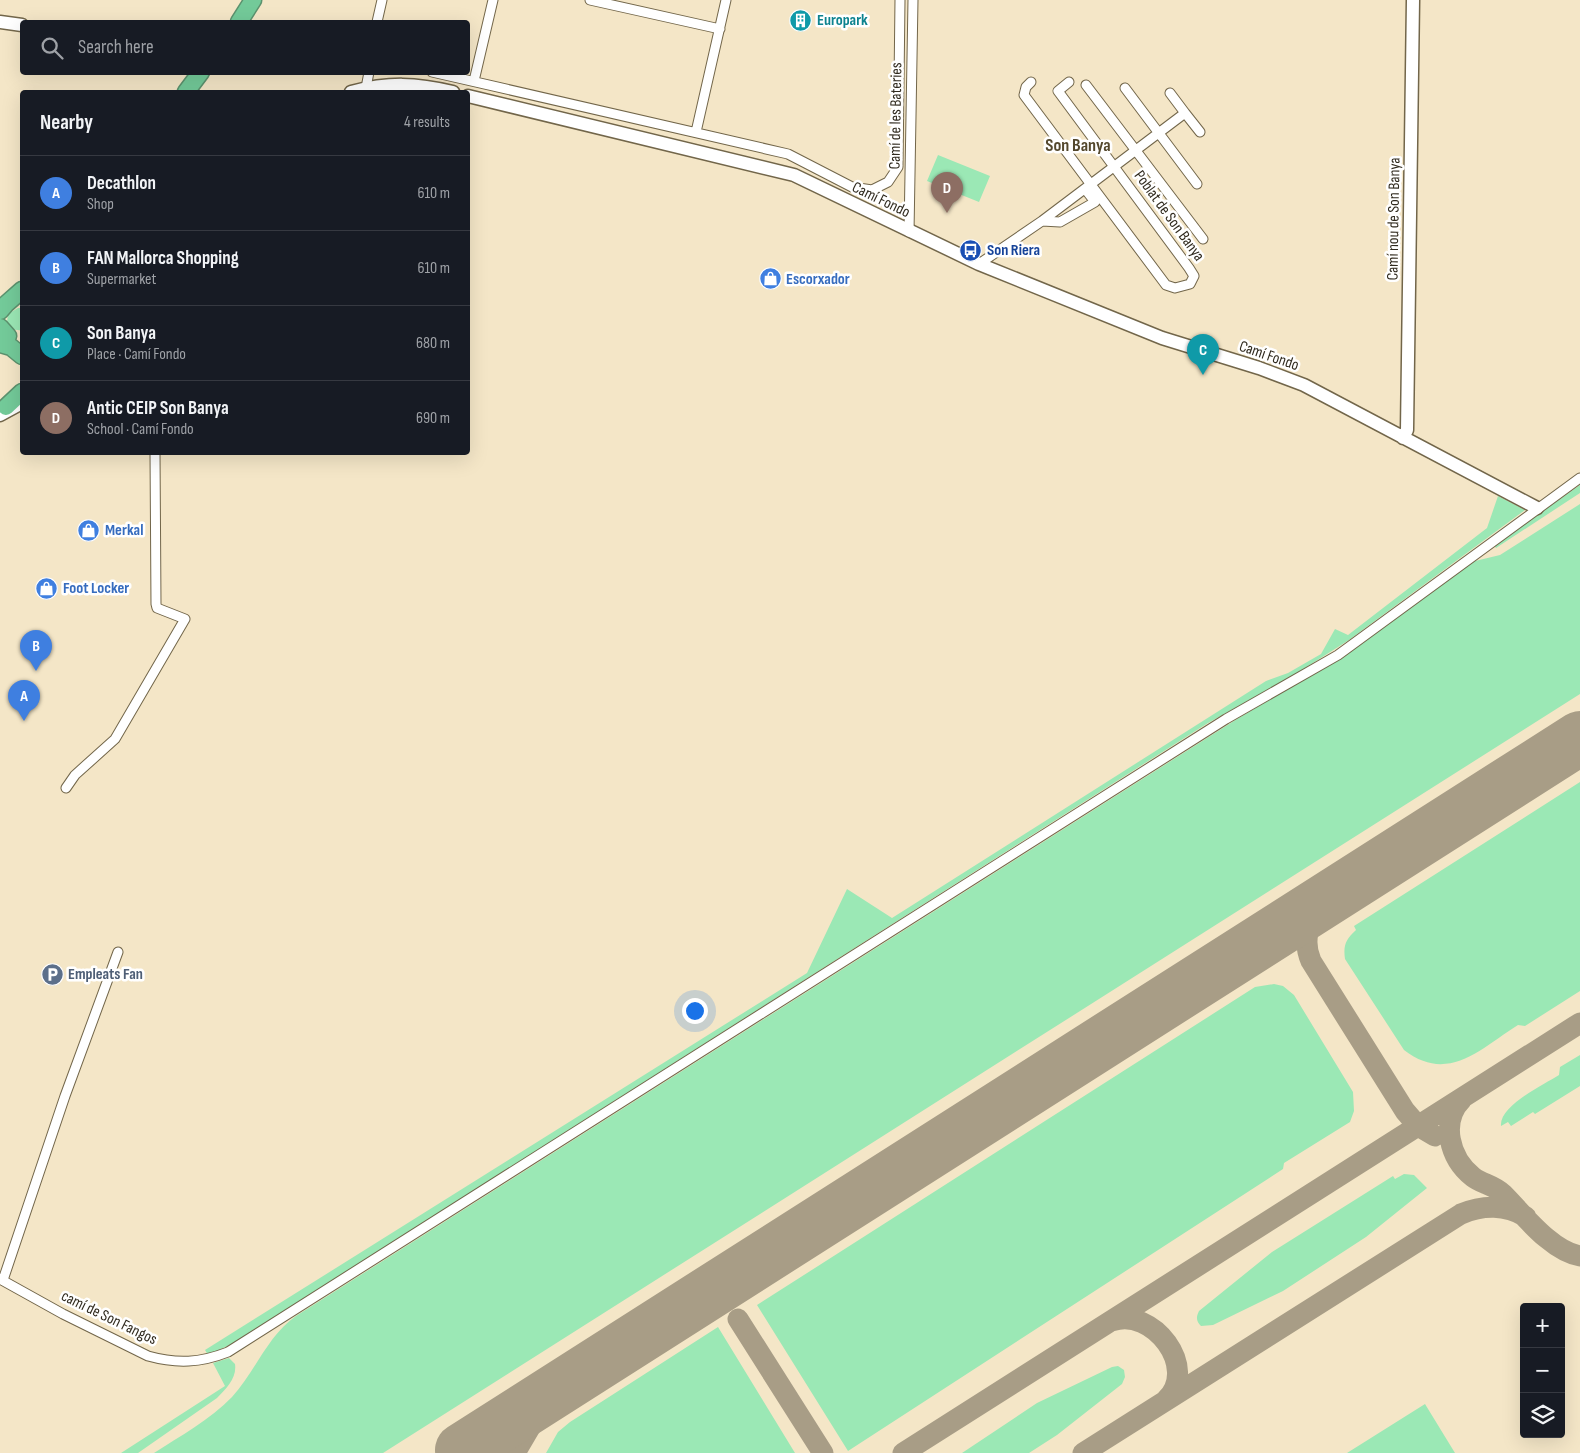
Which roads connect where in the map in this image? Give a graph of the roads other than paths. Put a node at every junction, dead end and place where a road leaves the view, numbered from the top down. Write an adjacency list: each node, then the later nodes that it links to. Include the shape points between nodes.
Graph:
1 (248, 0): 11 (highway)
2 (253, 0): 12 (highway)
3 (259, 0): 13 (highway)
4 (382, 0): 14 (street)
5 (493, 0): 24 (street)
6 (590, 0): 17 (street)
7 (726, 0): 17 (street)
8 (900, 0): 39 (street, via 898,167 888,182 872,190 852,187 788,154)
9 (912, 0): 47 (street, Camí de les Bateries)
10 (1413, 0): 56 (street, Camí nou de Son Banya, via 1407,430)
11 (235, 20)
12 (240, 20)
13 (246, 20)
14 (378, 20)
15 (0, 22): 16 (street)
16 (20, 26)
17 (720, 29): 39 (street)
18 (190, 75): 30 (highway)
19 (199, 75): 31 (highway)
20 (204, 75): 32 (highway)
21 (210, 75): 33 (highway)
22 (368, 75): 28 (street)
23 (445, 75): 24 (street)
24 (474, 82): 39 (street)
25 (1032, 82): 45 (street, Poblat de Son Banya, via 1024,95)
26 (1069, 82): 43 (street, Poblat de Son Banya, via 1058,91)
27 (1086, 85): 42 (street, Poblat de Son Banya)
28 (366, 88): 34 (street); 35 (street, via 393,84)
29 (1125, 88): 41 (street)
30 (182, 90)
31 (188, 90)
32 (193, 90)
33 (198, 90)
34 (358, 90)
35 (444, 90)
36 (1170, 93): 38 (street)
37 (470, 96): 47 (street, Camí Fondo, via 794,175)
38 (1185, 113): 40 (street); 41 (street, Poblat de Son Banya)
39 (696, 132)
40 (1200, 132)
41 (1158, 134): 42 (street, Poblat de Son Banya); 44 (street)
42 (1136, 150): 43 (street, Poblat de Son Banya); 48 (street, Poblat de Son Banya)
43 (1114, 166): 45 (street, Poblat de Son Banya); 45 (street, Poblat de Son Banya, via 1189,268 1194,276 1190,284 1175,288 1166,285)
44 (1196, 184)
45 (1089, 186): 46 (street, Poblat de Son Banya); 46 (street, via 1095,202 1060,222)
46 (1042, 221): 49 (street, Poblat de Son Banya)
47 (909, 232): 49 (street, Camí Fondo)
48 (1203, 239)
49 (979, 264): 56 (street, Camí Fondo, via 1162,338 1259,368 1304,386)
50 (6, 336): 51 (highway, via 11,347)
51 (20, 354)
52 (20, 394): 55 (highway)
53 (20, 399): 55 (street)
54 (20, 404): 55 (street)
55 (2, 412)
56 (1403, 438): 59 (street, Camí Fondo)
57 (155, 455): 60 (street, via 156,604 158,608 184,619 115,739 75,775)
58 (1580, 478): 59 (street, camí de Son Fangos)
59 (1537, 508): 62 (street, camí de Son Fangos, via 1338,655 1226,719 247,1343 210,1359 176,1362 148,1356)
60 (66, 788)
61 (118, 952): 62 (street)
62 (1, 1280)

